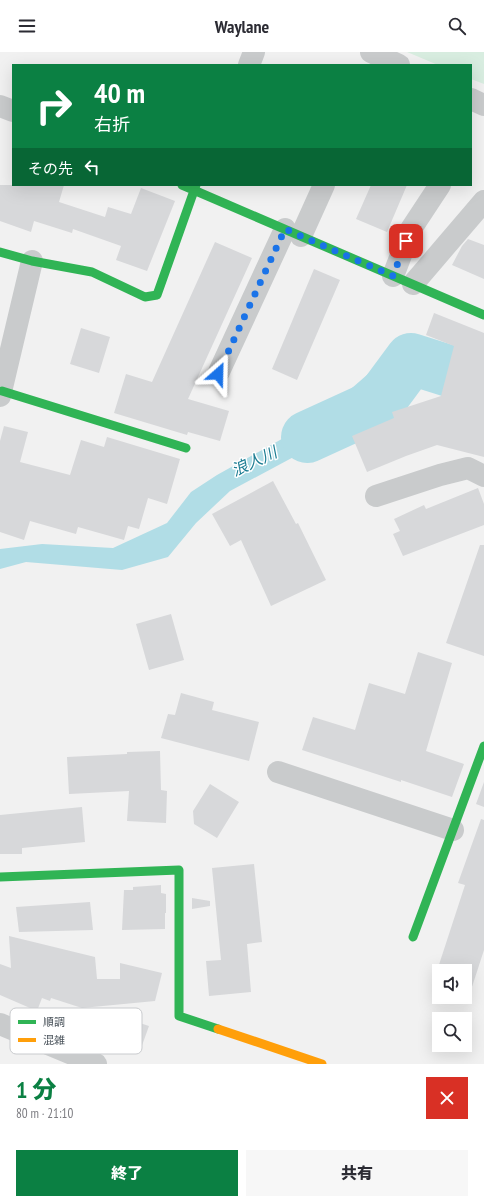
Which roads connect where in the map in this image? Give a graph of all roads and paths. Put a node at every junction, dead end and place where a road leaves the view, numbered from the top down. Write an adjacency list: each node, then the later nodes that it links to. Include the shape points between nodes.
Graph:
1 (254, 52): 2 (street)
2 (249, 64)
3 (472, 98): 4 (street)
4 (484, 104)
5 (0, 106): 6 (street)
6 (12, 112)
7 (323, 186): 11 (street)
8 (439, 186): 14 (street, via 411,229)
9 (195, 188): 11 (street); 13 (street, via 157,295 145,298 92,272)
10 (484, 201): 15 (street)
11 (293, 233): 14 (street); 17 (street)
12 (0, 252): 13 (street)
13 (32, 261): 18 (street)
14 (393, 276): 15 (street)
15 (413, 284): 16 (street)
16 (484, 315)
17 (218, 374)
18 (1, 393): 19 (street)
19 (186, 448)
20 (484, 476): 21 (street, via 468,468)
21 (376, 496)
22 (484, 748): 24 (street)
23 (278, 772): 24 (street)
24 (453, 830): 26 (street)
25 (0, 877): 31 (street, via 179,870 179,1016)
26 (413, 937)
27 (0, 1024): 28 (street)
28 (10, 1028)
29 (72, 1054): 30 (street)
30 (96, 1064)
31 (322, 1064)

